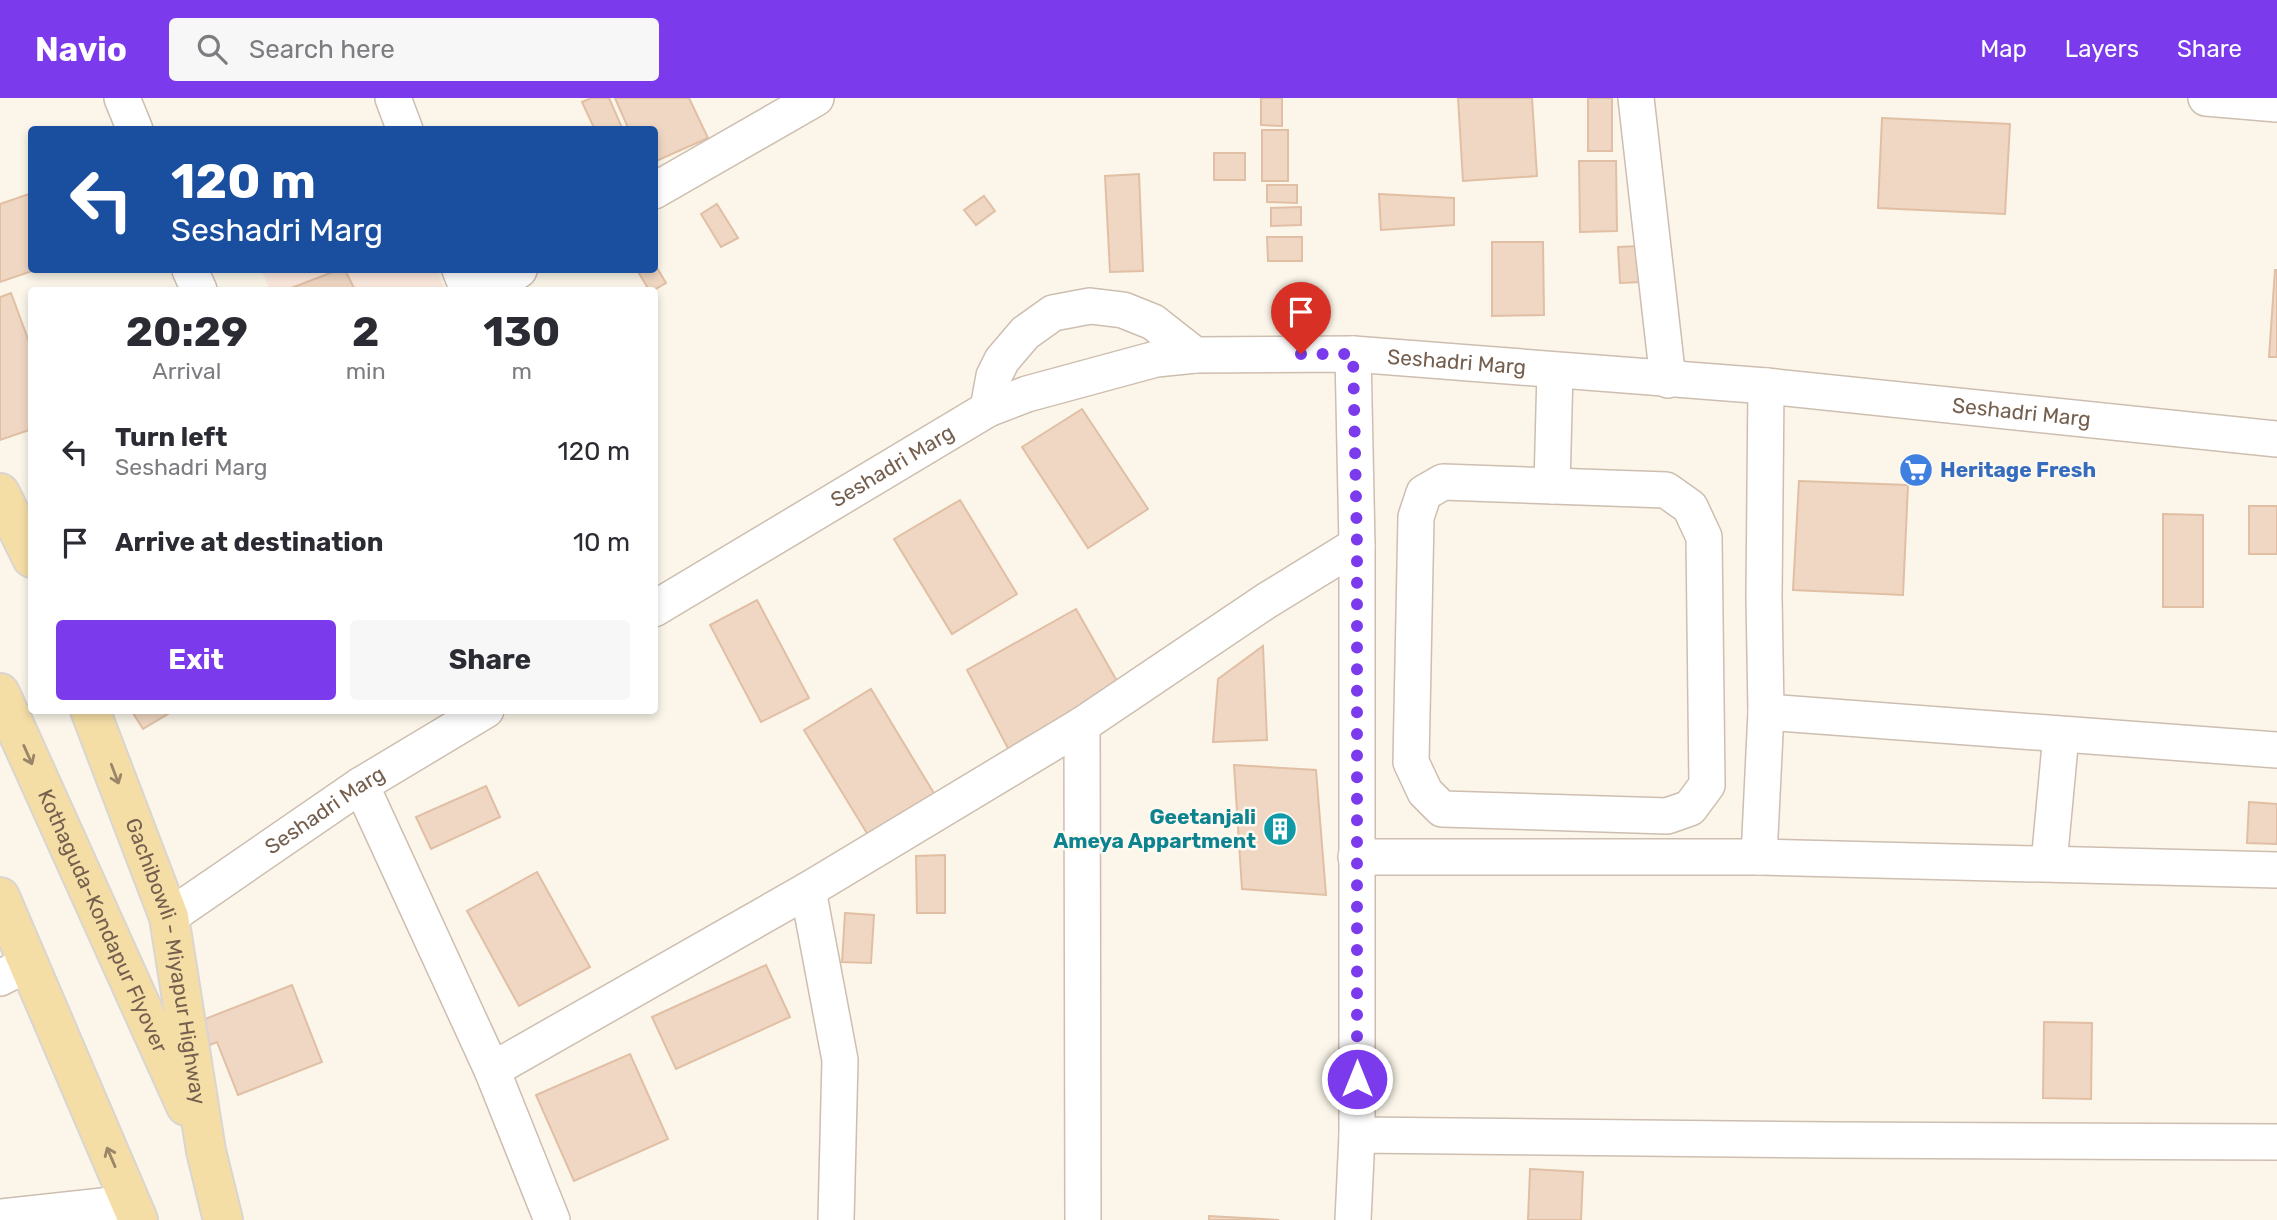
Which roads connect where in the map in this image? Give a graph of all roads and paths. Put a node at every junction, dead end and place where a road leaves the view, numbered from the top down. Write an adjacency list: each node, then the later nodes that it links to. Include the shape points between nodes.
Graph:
1 (122, 98): 7 (street)
2 (393, 98): 8 (street)
3 (816, 98): 9 (street)
4 (1636, 98): 15 (street)
5 (2206, 98): 6 (street)
6 (2277, 104)
7 (133, 126)
8 (404, 126)
9 (658, 189)
10 (513, 273): 11 (street)
11 (488, 287)
12 (1353, 354): 13 (street, Seshadri Marg); 14 (street, Seshadri Marg); 21 (street)
13 (1195, 355): 17 (street, Seshadri Marg, via 1156,359); 17 (street, via 1153,322 1123,310 1090,306 1053,313 1025,333 1002,360)
14 (1555, 371): 15 (street, Seshadri Marg); 19 (street)
15 (1668, 380): 16 (street, Seshadri Marg)
16 (1766, 386): 18 (street, Seshadri Marg); 25 (street)
17 (988, 409): 23 (street, Seshadri Marg)
18 (2277, 439)
19 (1552, 486): 19 (street, via 1666,490 1690,507 1704,537 1707,785 1690,808 1667,816 1442,808 1424,792 1411,762 1416,517 1424,493 1443,482)
20 (0, 493): 22 (main road)
21 (1357, 545): 28 (street); 32 (street)
22 (28, 550)
23 (658, 607)
24 (0, 693): 43 (main road, Kothaguda-Kondapur Flyover, one-way to 43)
25 (1766, 712): 29 (street); 33 (street)
26 (92, 714): 38 (main road, Gachibowli - Miyapur Highway, one-way to 38)
27 (478, 714): 31 (street, Seshadri Marg)
28 (1082, 725): 36 (street); 49 (street)
29 (2061, 735): 30 (street); 34 (street)
30 (2277, 750)
31 (361, 785): 38 (street, Seshadri Marg); 40 (street)
32 (1356, 857): 33 (street); 41 (street)
33 (1759, 857): 34 (street)
34 (2049, 863): 35 (street)
35 (2277, 870)
36 (808, 890): 40 (street); 48 (street, via 840,1060)
37 (0, 897): 39 (main road)
38 (169, 917): 43 (main road, Gachibowli - Miyapur Highway)
39 (15, 970): 44 (main road, one-way to 39)
40 (492, 1070): 47 (street)
41 (1357, 1135): 42 (street); 50 (street)
42 (2277, 1142)
43 (206, 1151): 46 (main road, Gachibowli - Miyapur Highway)
44 (134, 1212): 45 (street)
45 (0, 1217)
46 (223, 1220)
47 (552, 1220)
48 (836, 1220)
49 (1083, 1220)
50 (1353, 1220)

